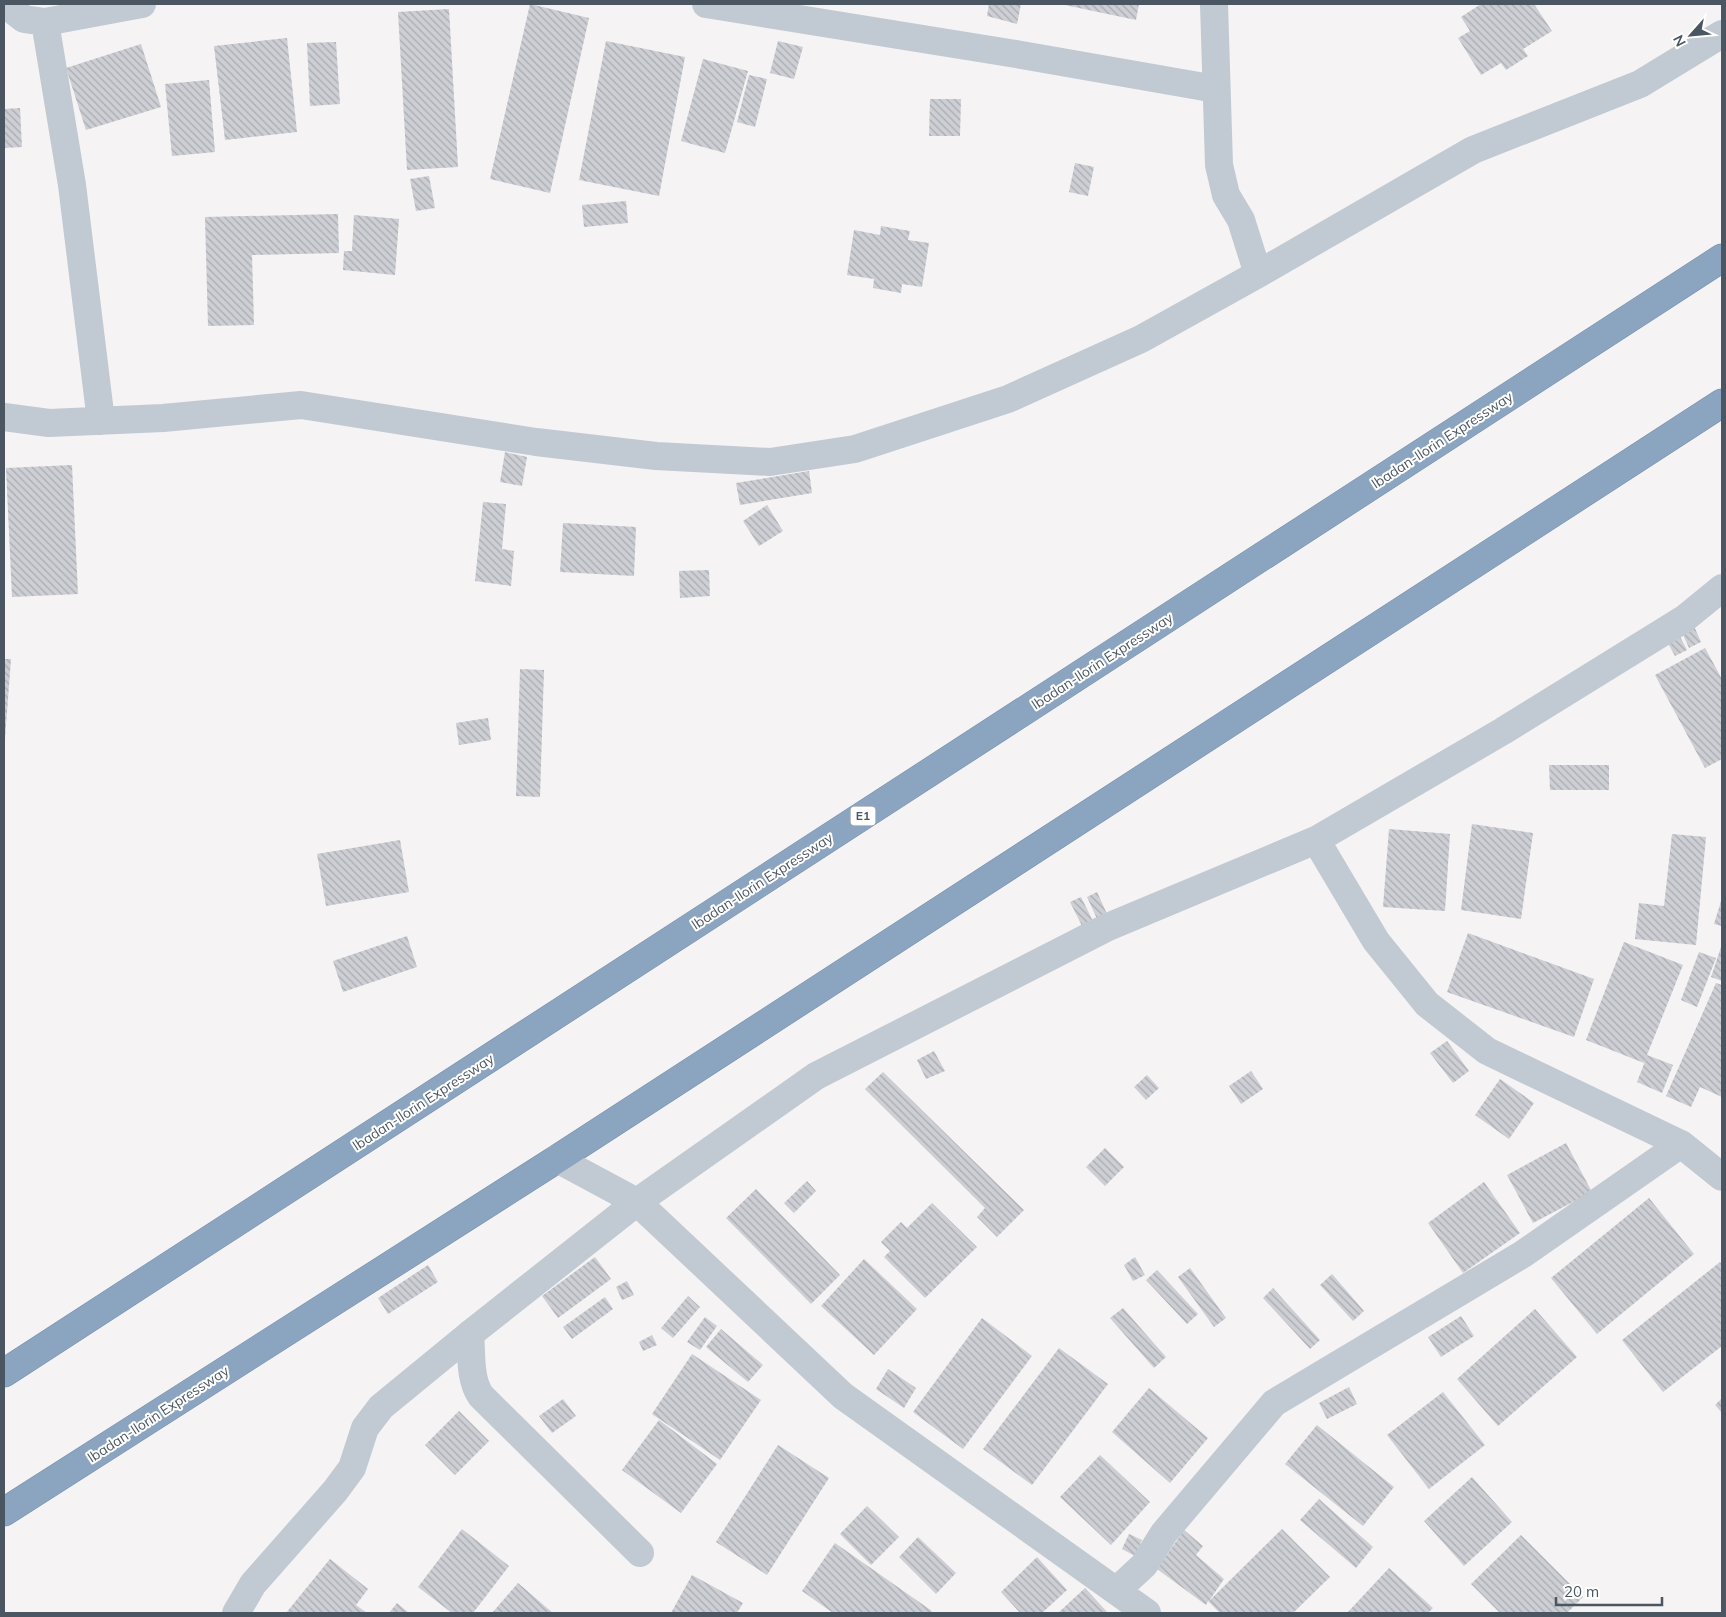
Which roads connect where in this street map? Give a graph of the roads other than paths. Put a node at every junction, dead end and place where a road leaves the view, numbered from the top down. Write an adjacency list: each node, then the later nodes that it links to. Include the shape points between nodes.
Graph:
1 (142, 4): 6 (street)
2 (706, 4): 5 (street)
3 (1214, 4): 8 (street)
4 (7, 5): 6 (street, via 24,19)
5 (734, 6): 8 (street)
6 (45, 22): 13 (street, via 72,185)
7 (1722, 34): 10 (street, via 1640,84 1473,150)
8 (1216, 89): 10 (street, via 1219,165 1226,195 1241,220)
9 (1722, 258): 21 (highway, Ibadan-Ilorin Expressway / E1)
10 (1258, 274): 13 (street, via 1141,339 1008,399 855,448 770,462 656,456 546,443 300,405)
11 (1722, 403): 17 (highway, Ibadan-Ilorin Expressway)
12 (4, 417): 13 (street, via 49,423)
13 (101, 421)
14 (1722, 588): 15 (street, via 1684,619 1503,731)
15 (1316, 840): 16 (street, via 1376,941 1427,1004 1487,1051); 19 (street, via 1108,926 816,1076)
16 (1681, 1144): 18 (street); 24 (street, via 1523,1254 1274,1403 1164,1533 1144,1565)
17 (558, 1159): 19 (street); 22 (highway, Ibadan-Ilorin Expressway)
18 (1722, 1176)
19 (637, 1202): 20 (street); 24 (street, via 843,1396)
20 (470, 1334): 23 (street, via 474,1381 481,1396); 25 (street, via 381,1407 365,1428 352,1468 253,1584)
21 (4, 1373)
22 (4, 1512)
23 (640, 1553)
24 (1116, 1591): 26 (street)
25 (236, 1613)
26 (1147, 1613)

